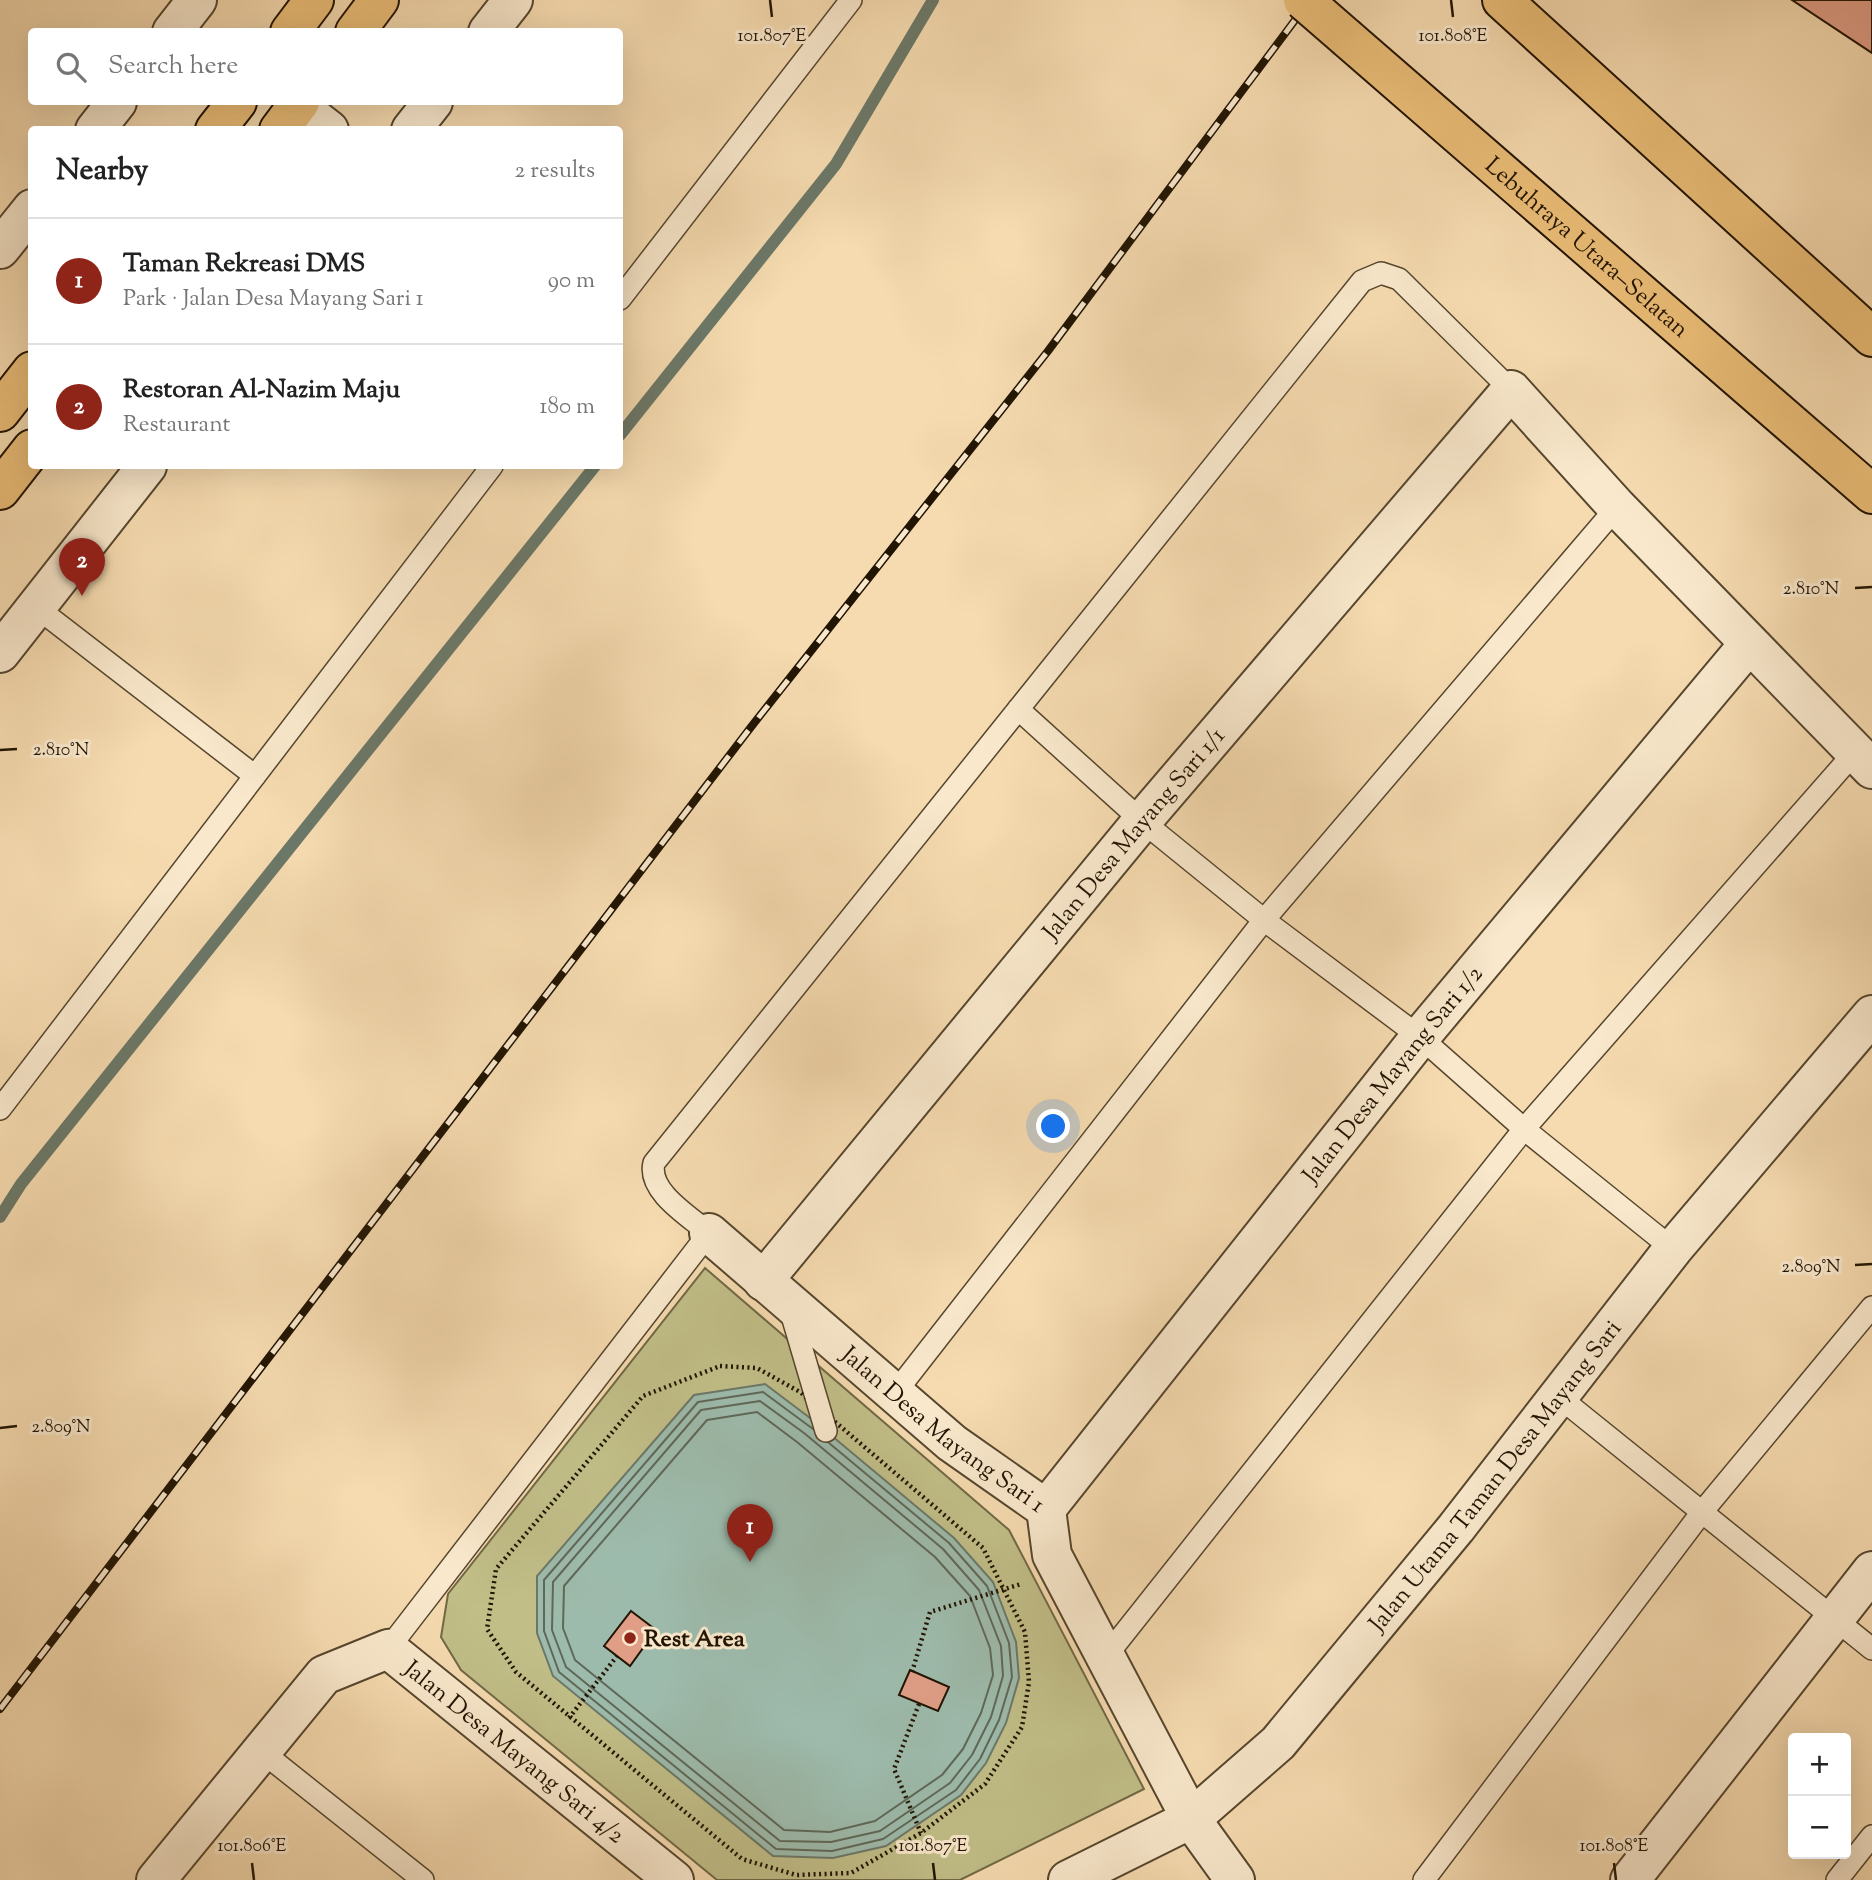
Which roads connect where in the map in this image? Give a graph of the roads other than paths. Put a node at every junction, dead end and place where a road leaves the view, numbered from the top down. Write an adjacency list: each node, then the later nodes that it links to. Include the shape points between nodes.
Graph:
1 (197, 0): 8 (street)
2 (314, 0): 9 (main road)
3 (379, 0): 10 (main road)
4 (513, 0): 11 (street)
5 (851, 0): 22 (lane)
6 (1303, 0): 31 (main road, Lebuhraya Utara–Selatan, bridge)
7 (1502, 0): 23 (main road)
8 (175, 28)
9 (293, 28)
10 (358, 28)
11 (491, 28)
12 (115, 105): 16 (street)
13 (235, 105): 17 (main road)
14 (431, 105): 19 (street)
15 (292, 112): 18 (street)
16 (98, 126)
17 (218, 126)
18 (321, 126)
19 (414, 126)
20 (28, 214): 21 (street)
21 (0, 249)
22 (623, 295)
23 (1872, 337)
24 (28, 376): 26 (main road)
25 (1511, 390): 32 (street); 36 (lane, via 1399,279 1381,273 1362,281); 39 (street, Jalan Desa Mayang Sari 1/1)
26 (0, 412)
27 (28, 454): 30 (main road)
28 (145, 469): 33 (street)
29 (490, 469): 38 (lane)
30 (0, 490)
31 (1872, 494)
32 (1617, 507): 34 (street); 40 (lane)
33 (36, 607): 35 (street); 38 (lane)
34 (1749, 644): 37 (street); 42 (street, Jalan Desa Mayang Sari 1/2)
35 (0, 653)
36 (1018, 709): 39 (lane); 45 (lane, via 654,1163 651,1175 656,1186)
37 (1863, 761): 44 (lane)
38 (255, 776): 43 (lane)
39 (1142, 821): 40 (lane); 47 (street, Jalan Desa Mayang Sari 1/1)
40 (1264, 920): 42 (lane); 49 (lane)
41 (1872, 1015): 46 (street, Jalan Utama Taman Desa Mayang Sari)
42 (1420, 1037): 44 (lane); 52 (street, Jalan Desa Mayang Sari 1/2)
43 (0, 1110)
44 (1524, 1129): 46 (lane); 58 (lane)
45 (709, 1233): 47 (street, Jalan Desa Mayang Sari 1); 56 (lane)
46 (1673, 1250): 50 (street, Jalan Utama Taman Desa Mayang Sari)
47 (775, 1291): 49 (street, Jalan Desa Mayang Sari 1); 51 (lane)
48 (1872, 1307): 53 (lane)
49 (895, 1393): 52 (street, Jalan Desa Mayang Sari 1, via 952,1443)
50 (1559, 1397): 53 (lane); 60 (street, Jalan Utama Taman Desa Mayang Sari, via 1278,1743)
51 (826, 1431)
52 (1046, 1509): 58 (street, Jalan Desa Mayang Sari 1, via 1052,1555)
53 (1702, 1512): 55 (lane); 67 (lane)
54 (1872, 1571): 55 (street)
55 (1833, 1618): 57 (lane); 68 (street)
56 (388, 1649): 59 (street, via 324,1675); 64 (street, Jalan Desa Mayang Sari 4/2)
57 (1872, 1649)
58 (1107, 1654): 60 (street, Jalan Desa Mayang Sari 1)
59 (261, 1751): 62 (street); 63 (lane)
60 (1191, 1819): 65 (street, Jalan Utama Taman Desa Mayang Sari); 66 (street, Jalan Desa Mayang Sari 1)
61 (1872, 1836): 69 (lane)
62 (156, 1880)
63 (423, 1880)
64 (674, 1880)
65 (1068, 1880)
66 (1235, 1880)
67 (1424, 1880)
68 (1630, 1880)
69 (1837, 1880)

